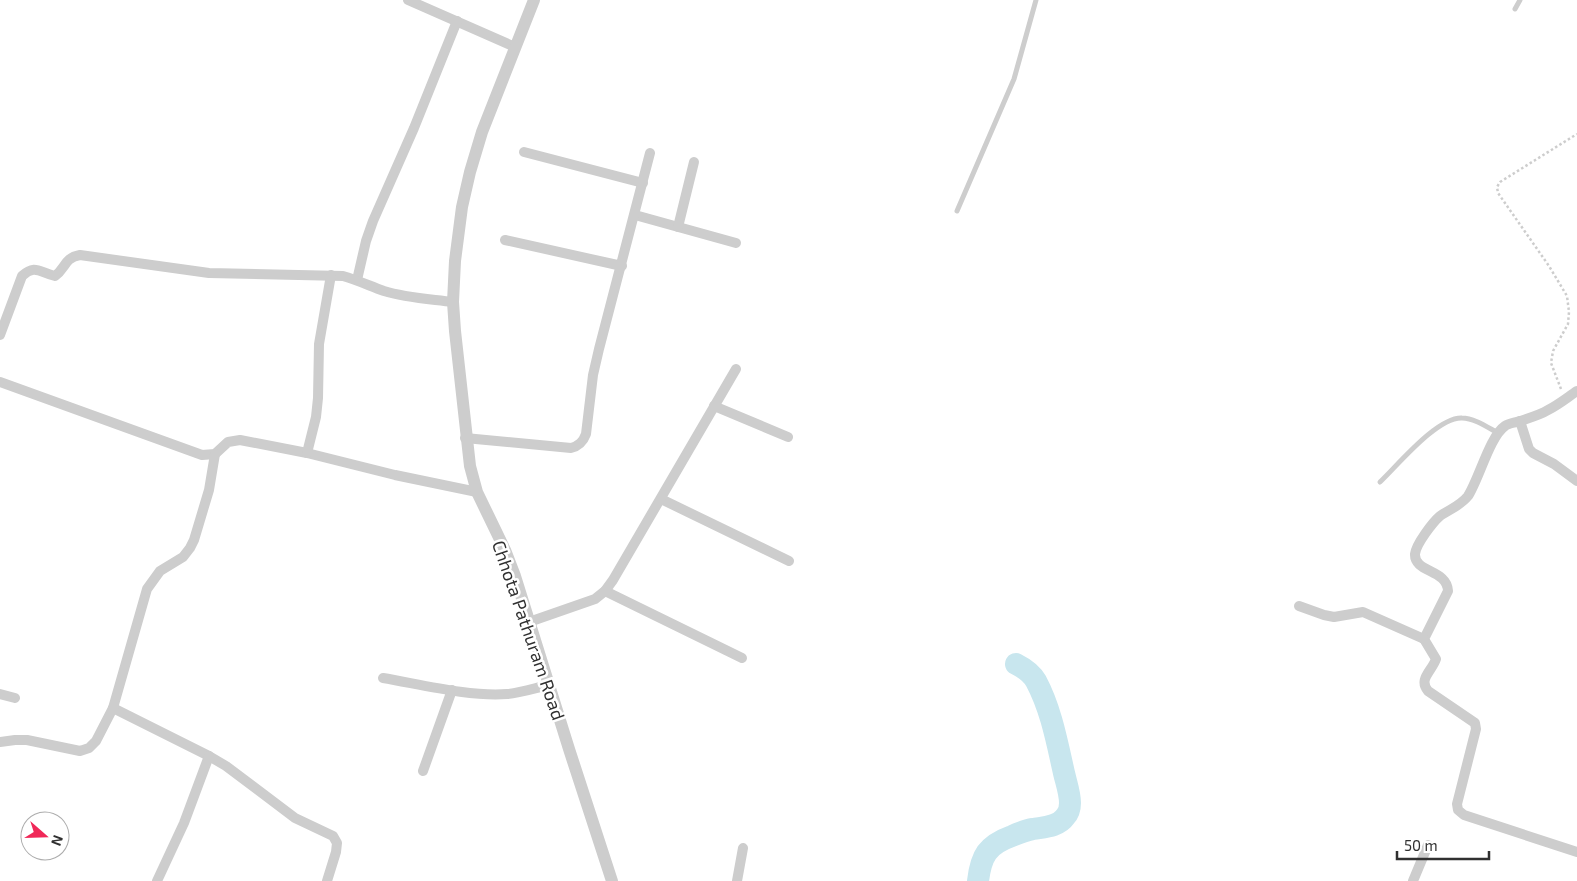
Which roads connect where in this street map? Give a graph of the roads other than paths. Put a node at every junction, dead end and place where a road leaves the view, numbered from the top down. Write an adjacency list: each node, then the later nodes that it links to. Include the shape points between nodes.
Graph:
1 (408, 0): 6 (street)
2 (534, 0): 7 (street, Chhota Pathuram Road)
3 (1036, 0): 12 (lane, via 1014,79)
4 (1520, 0): 5 (lane)
5 (1515, 9)
6 (457, 21): 7 (street); 19 (street, via 366,241)
7 (515, 47): 20 (street, Chhota Pathuram Road, via 470,172 462,206)
8 (524, 152): 11 (street)
9 (650, 153): 11 (street)
10 (694, 162): 14 (street)
11 (643, 183): 13 (street)
12 (957, 211)
13 (635, 215): 14 (street); 17 (street)
14 (678, 227): 16 (street)
15 (505, 240): 17 (street)
16 (736, 243)
17 (622, 266): 29 (street, via 593,374 586,434 580,444 571,448)
18 (330, 275): 19 (street); 21 (street, via 209,273 80,255 67,261 55,276 34,269 22,276); 30 (street, via 319,344 316,417)
19 (357, 280): 20 (street, via 401,296)
20 (453, 302): 29 (street, Chhota Pathuram Road)
21 (0, 335)
22 (736, 369): 25 (street)
23 (0, 382): 31 (street, via 202,455)
24 (1577, 391): 26 (street, via 1548,410)
25 (714, 406): 28 (street); 35 (street)
26 (1520, 421): 27 (street, via 1506,425); 32 (street, via 1529,449)
27 (1498, 433): 33 (lane, via 1462,418 1445,421); 40 (street, via 1468,495 1461,504 1435,521 1418,545 1417,561 1448,584 1448,591)
28 (788, 437)
29 (466, 438): 34 (street, Chhota Pathuram Road)
30 (307, 453): 31 (street, via 240,440 228,442); 34 (street)
31 (215, 454): 47 (street, via 190,548 160,571 146,589)
32 (1577, 480)
33 (1380, 482)
34 (476, 492): 39 (street, Chhota Pathuram Road, via 505,550)
35 (661, 499): 36 (street); 37 (street)
36 (789, 561)
37 (605, 591): 39 (street, via 595,599); 41 (street)
38 (1299, 606): 40 (street, via 1334,617 1363,612)
39 (529, 622): 43 (street, Chhota Pathuram Road)
40 (1424, 639): 53 (street, via 1436,659 1424,679 1424,686 1475,723 1458,810 1464,815)
41 (742, 658)
42 (383, 678): 44 (street)
43 (549, 685): 44 (street, via 508,694); 56 (street, Chhota Pathuram Road)
44 (452, 690): 50 (street)
45 (0, 694): 46 (street)
46 (15, 698)
47 (113, 708): 48 (street, via 96,741 80,751 28,740); 49 (street)
48 (0, 742)
49 (209, 756): 54 (street, via 184,823); 55 (street, via 295,818 333,836 337,843 336,852)
50 (423, 771)
51 (1428, 845): 58 (street)
52 (743, 848): 57 (street)
53 (1577, 852)
54 (157, 881)
55 (327, 881)
56 (612, 881)
57 (737, 881)
58 (1413, 881)

